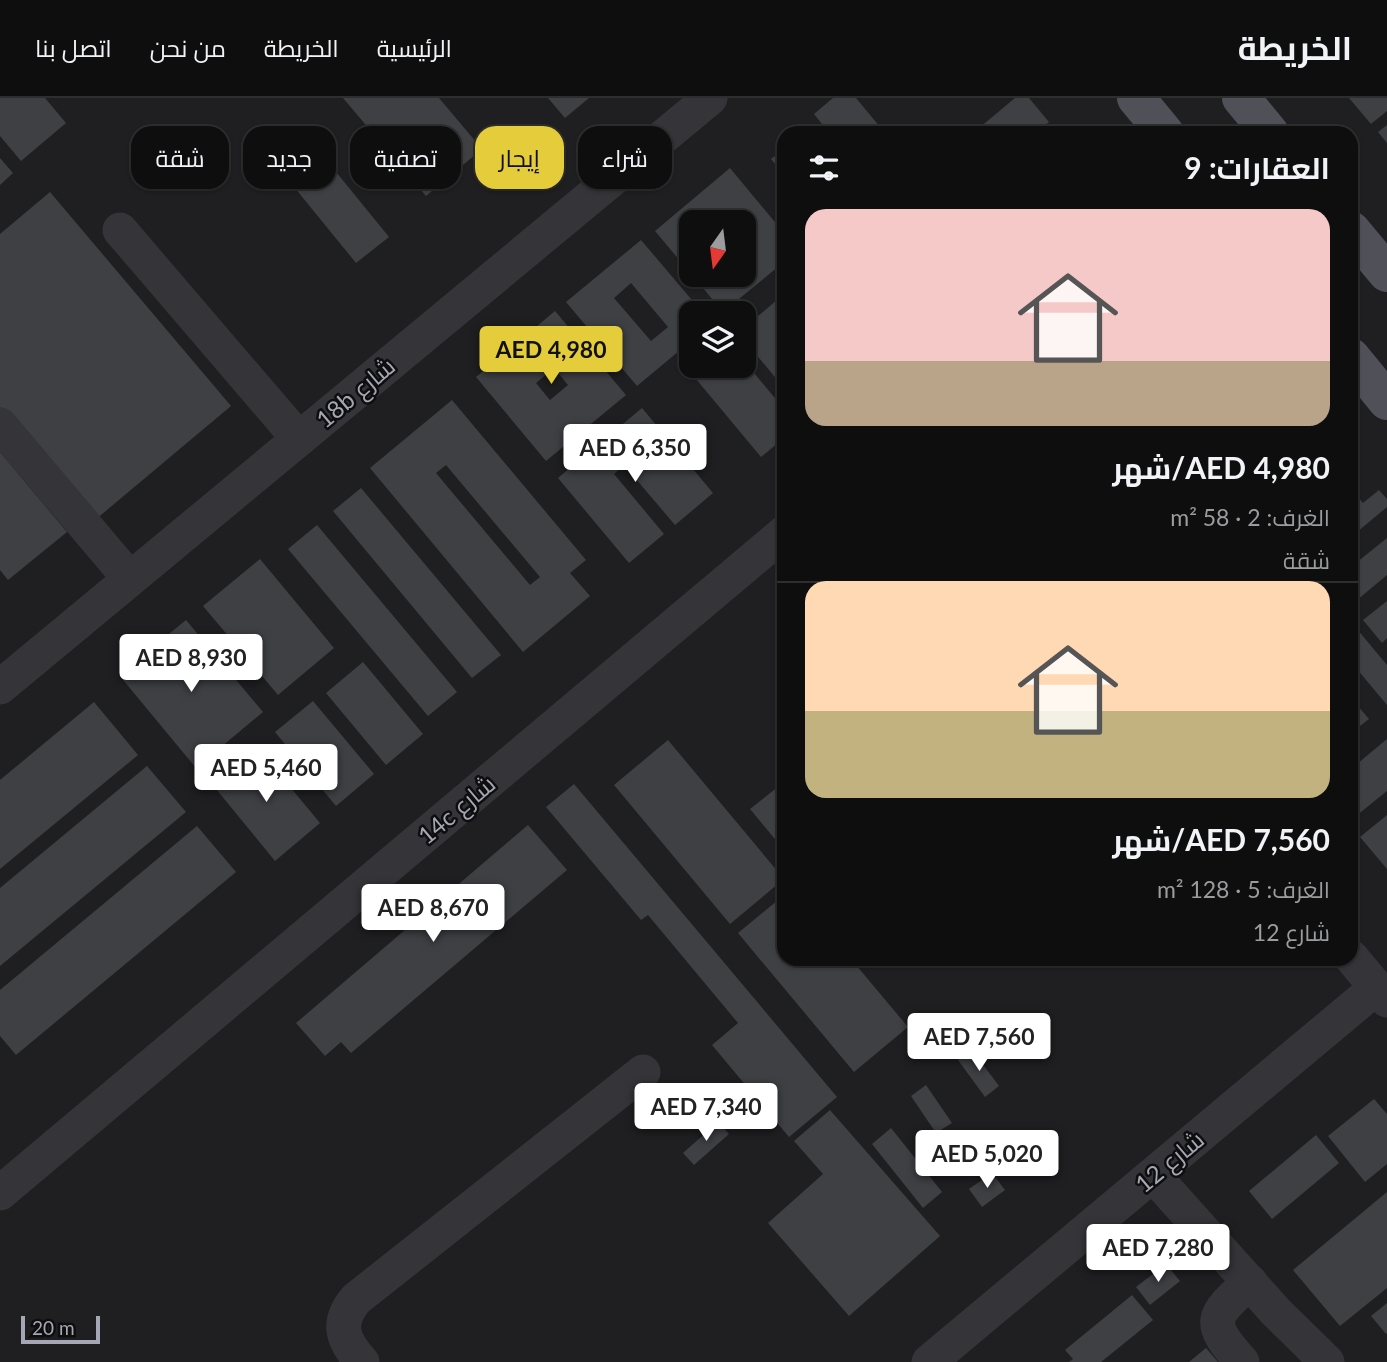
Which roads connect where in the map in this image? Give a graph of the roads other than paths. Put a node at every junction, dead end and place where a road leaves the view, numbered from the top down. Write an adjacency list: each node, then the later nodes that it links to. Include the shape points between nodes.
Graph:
1 (710, 98): 12 (street, 18b شارع)
2 (1136, 98): 4 (main road)
3 (1241, 98): 5 (main road)
4 (1159, 126)
5 (1264, 126)
6 (120, 230): 12 (street)
7 (1358, 238): 8 (main road)
8 (1387, 273)
9 (1358, 366): 10 (main road)
10 (1387, 401)
11 (0, 425): 14 (street)
12 (299, 439): 14 (street, 18b شارع)
13 (777, 539): 20 (street, 14c شارع)
14 (130, 579): 15 (street, 18b شارع)
15 (0, 687)
16 (1358, 965): 17 (street)
17 (1382, 994): 19 (street, شارع 12)
18 (643, 1072): 22 (street, via 356,1299 343,1324 345,1338)
19 (1153, 1175): 21 (street); 23 (street, شارع 12)
20 (0, 1193)
21 (1250, 1282): 24 (street, via 1226,1303 1217,1323 1220,1336); 25 (street)
22 (362, 1362)
23 (929, 1362)
24 (1242, 1362)
25 (1327, 1362)

